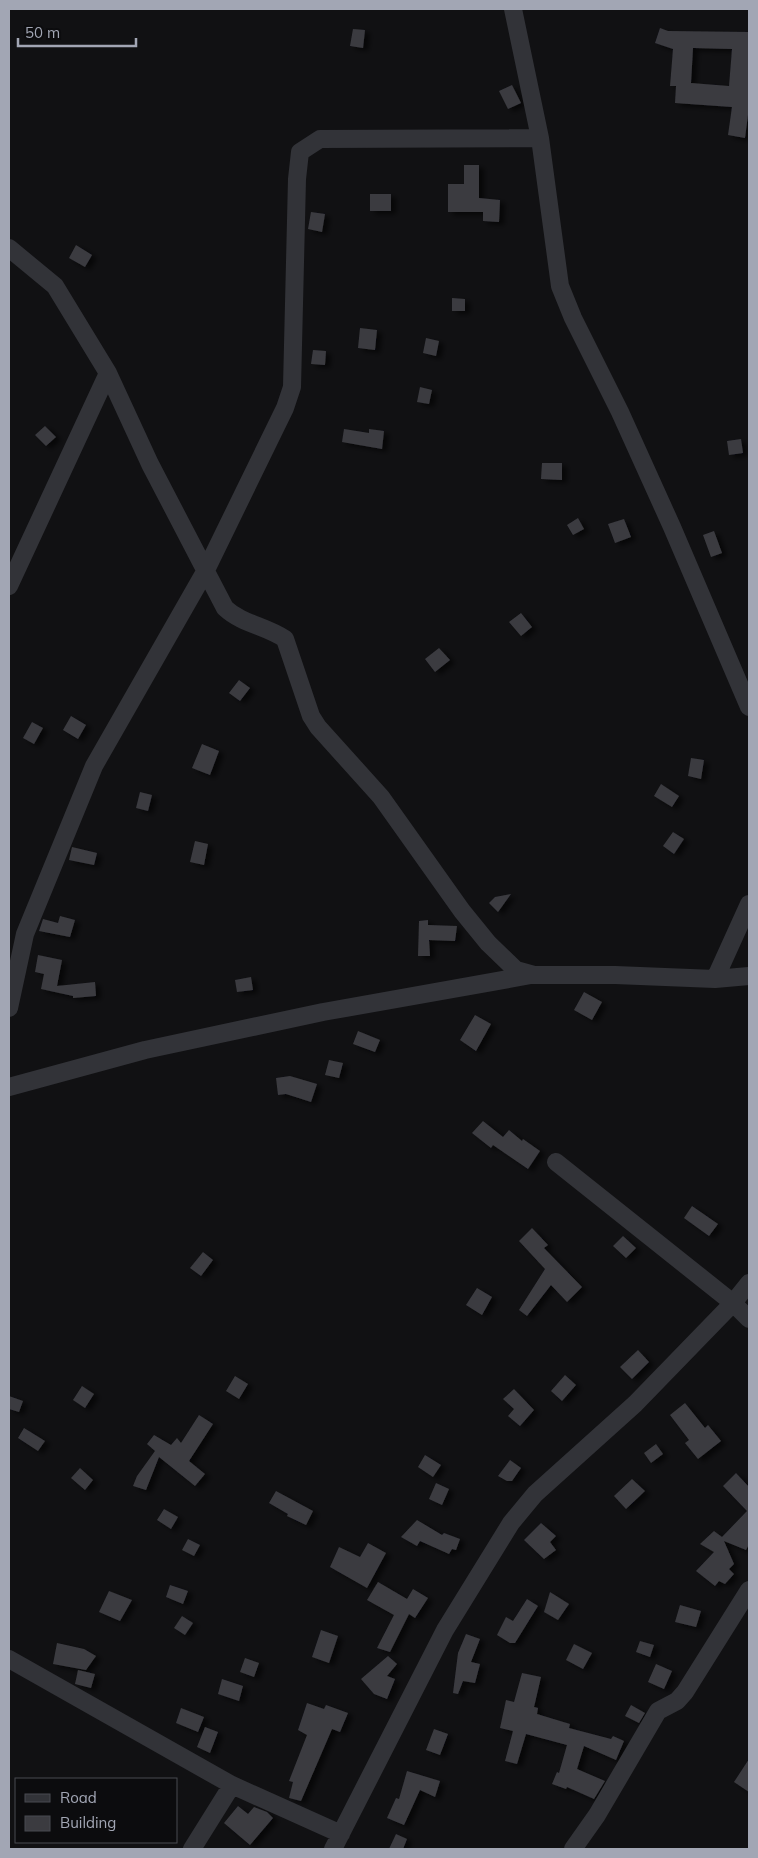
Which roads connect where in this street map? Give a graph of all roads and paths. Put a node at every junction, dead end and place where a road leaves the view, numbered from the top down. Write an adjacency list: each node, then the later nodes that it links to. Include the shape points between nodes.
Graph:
1 (513, 9): 2 (street)
2 (540, 138): 6 (street, via 320,139 300,152 292,387 285,408); 8 (street, via 560,286 572,318 620,412 672,527)
3 (9, 236): 4 (street)
4 (15, 253): 5 (street, via 55,286)
5 (108, 373): 6 (street, via 150,464); 7 (street)
6 (206, 570): 10 (street, via 225,608 235,617 275,632 284,639 311,716 318,727 380,797 488,943 516,970); 13 (street, via 94,766 25,934)
7 (9, 586)
8 (749, 707)
9 (749, 904): 12 (street)
10 (534, 975): 12 (street); 14 (street, via 323,1012 145,1050)
11 (749, 976): 12 (street)
12 (715, 980)
13 (9, 1008)
14 (9, 1087)
15 (556, 1162): 17 (street)
16 (749, 1283): 17 (street)
17 (733, 1302): 18 (street); 22 (street, via 635,1404 535,1494 511,1523 445,1630)
18 (749, 1319)
19 (749, 1590): 24 (street, via 686,1692 658,1711 597,1815)
20 (9, 1659): 21 (street)
21 (232, 1785): 22 (street); 23 (street)
22 (337, 1842)
23 (192, 1849)
24 (573, 1849)

